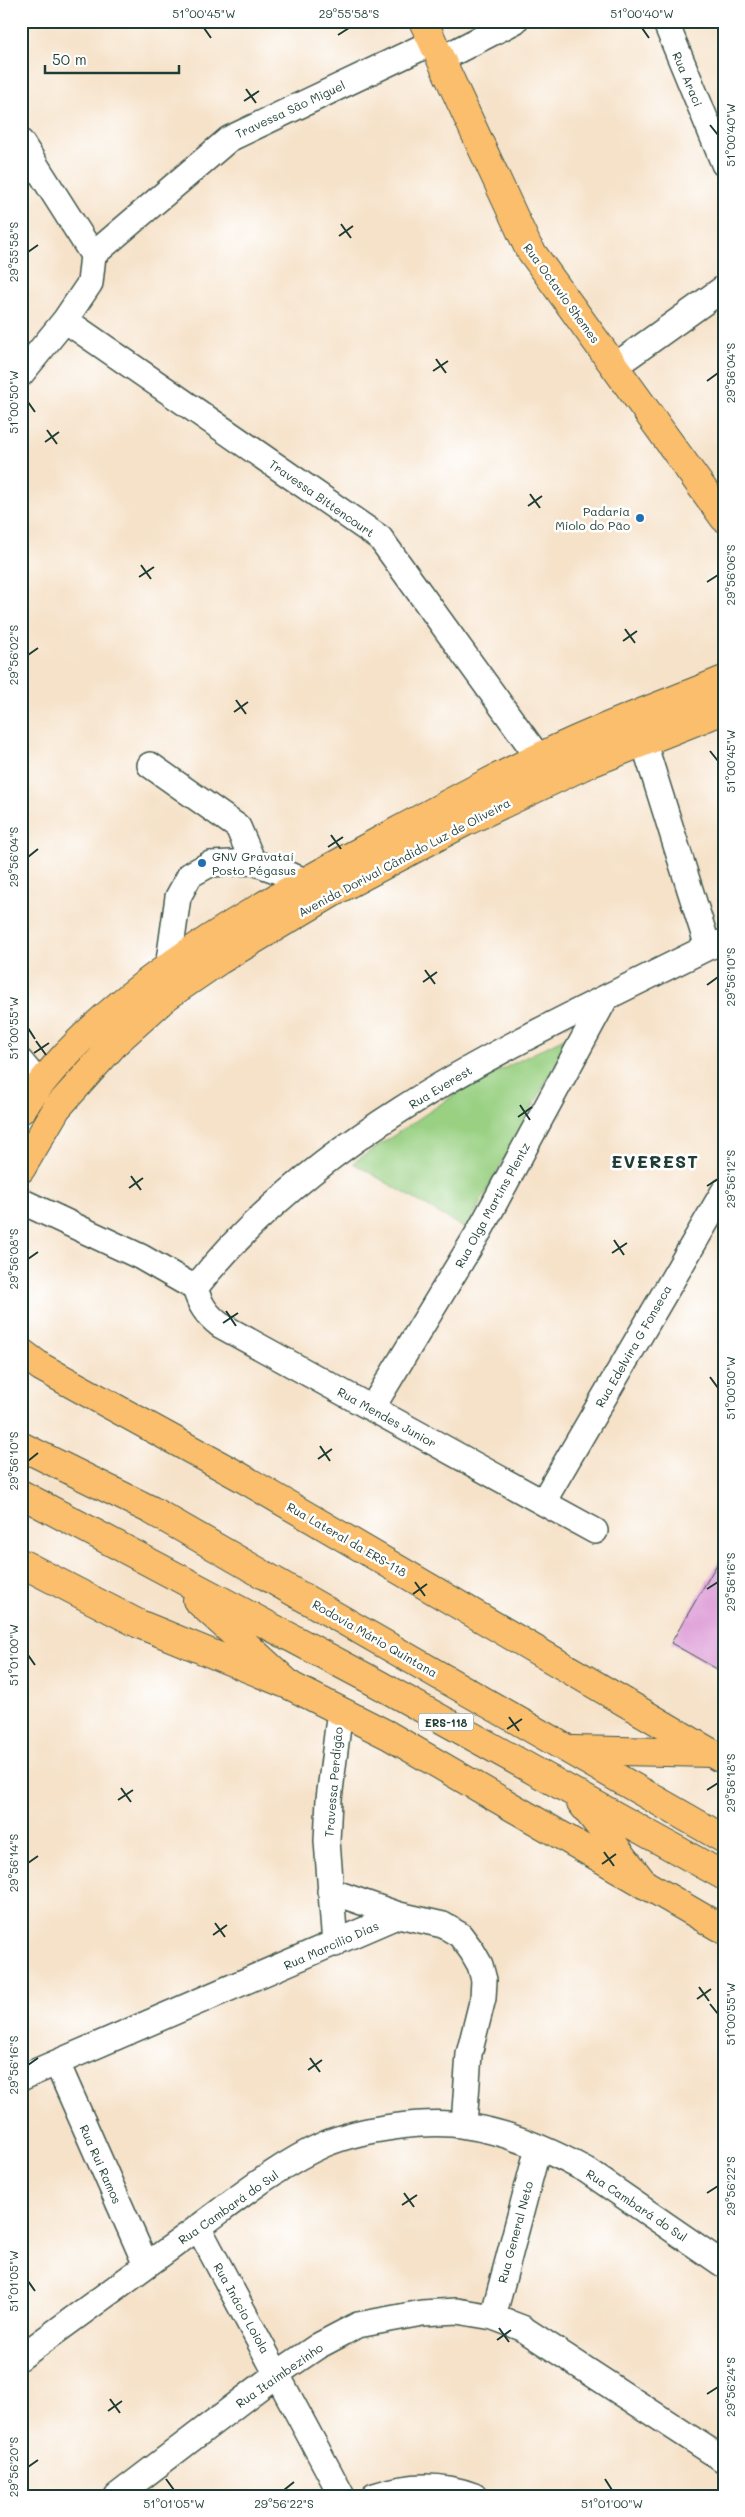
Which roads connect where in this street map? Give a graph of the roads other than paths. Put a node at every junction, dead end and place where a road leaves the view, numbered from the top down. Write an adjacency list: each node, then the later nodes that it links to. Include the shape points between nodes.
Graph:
1 (515, 21): 3 (street, Travessa São Miguel)
2 (664, 21): 5 (street, Rua Araci)
3 (432, 41): 6 (street, Travessa São Miguel, via 229,139); 9 (main road, Rua Octavio Shemes, via 528,247)
4 (21, 142): 6 (street)
5 (724, 164)
6 (92, 255): 8 (street, via 90,283)
7 (724, 288): 9 (street)
8 (66, 320): 10 (street); 15 (street, Travessa Bittencourt, via 380,538)
9 (615, 366): 11 (main road, Rua Octavio Shemes)
10 (21, 374)
11 (724, 518)
12 (724, 680): 15 (main road, Avenida Dorival Cândido Luz de Oliveira)
13 (724, 710): 14 (main road, Avenida Dorival Cândido Luz de Oliveira)
14 (644, 743): 19 (street); 25 (main road, Avenida Dorival Cândido Luz de Oliveira, via 583,766 465,822 340,889 220,960 166,997 118,1040 57,1108)
15 (539, 758): 18 (main road, Avenida Dorival Cândido Luz de Oliveira)
16 (150, 765): 17 (street, via 238,827)
17 (253, 862): 18 (street); 20 (street, via 210,864 190,875 178,897)
18 (306, 881): 20 (main road, Avenida Dorival Cândido Luz de Oliveira, via 235,922)
19 (716, 945): 21 (street, Rua Everest)
20 (168, 968): 23 (main road, Avenida Dorival Cândido Luz de Oliveira, via 100,1022)
21 (605, 999): 28 (street, Rua Everest, via 476,1066 386,1119 306,1176 252,1222); 30 (street, Rua Olga Martins Plentz, via 480,1230)
22 (21, 1062): 23 (street)
23 (39, 1084): 24 (main road, Avenida Dorival Cândido Luz de Oliveira)
24 (21, 1110)
25 (21, 1169)
26 (724, 1191): 33 (street, Rua Edelvira G Fonseca)
27 (21, 1201): 28 (street, via 141,1257)
28 (195, 1288): 30 (street, Rua Mendes Junior, via 200,1305 220,1325)
29 (21, 1352): 40 (main road, Rua Lateral da ERS-118, via 41,1367 239,1476)
30 (372, 1408): 33 (street, Rua Mendes Junior)
31 (21, 1446): 39 (main road, Rodovia Mário Quintana / ERS-118, via 151,1510)
32 (21, 1494): 36 (main road, ERS-118)
33 (543, 1502): 34 (street, Rua Mendes Junior)
34 (595, 1531)
35 (21, 1563): 37 (main road, via 139,1624)
36 (166, 1572): 37 (main road); 41 (main road, ERS-118)
37 (291, 1686): 38 (main road)
38 (340, 1710): 44 (main road); 45 (street, Travessa Perdigão, via 329,1799)
39 (571, 1750): 40 (main road); 42 (main road, Rodovia Mário Quintana / ERS-118)
40 (718, 1756)
41 (573, 1792): 43 (main road, ERS-118); 44 (main road)
42 (724, 1840)
43 (724, 1876)
44 (645, 1884): 47 (main road)
45 (330, 1890): 46 (street); 48 (street, Travessa Perdigão)
46 (399, 1915): 48 (street, Rua Marcilio Dias); 51 (street, via 442,1925 460,1935 480,1965 484,1980 469,2054)
47 (724, 1930)
48 (335, 1944): 49 (street, Rua Marcilio Dias)
49 (57, 2063): 50 (street, Rua Marcilio Dias); 54 (street, Rua Rui Ramos)
50 (21, 2078)
51 (464, 2125): 52 (street, Rua Cambará do Sul, via 504,2134); 53 (street, Rua Cambará do Sul, via 395,2127 324,2144 261,2181)
52 (538, 2148): 55 (street, Rua Cambará do Sul, via 586,2170); 56 (street, Rua General Neto)
53 (198, 2227): 54 (street, Rua Cambará do Sul); 58 (street, Rua Inácio Loiola)
54 (146, 2265): 57 (street, Rua Cambará do Sul)
55 (724, 2265)
56 (493, 2317): 58 (street, Rua Itaimbezinho, via 457,2310 358,2325 318,2346); 59 (street, Rua Itaimbezinho, via 522,2328 547,2343)
57 (21, 2356)
58 (278, 2373): 60 (street, Rua Itaimbezinho); 61 (street, Rua Inácio Loiola)
59 (724, 2460)
60 (117, 2496)
61 (342, 2496)
62 (374, 2496): 63 (street, via 406,2487 441,2487)
63 (474, 2496)

